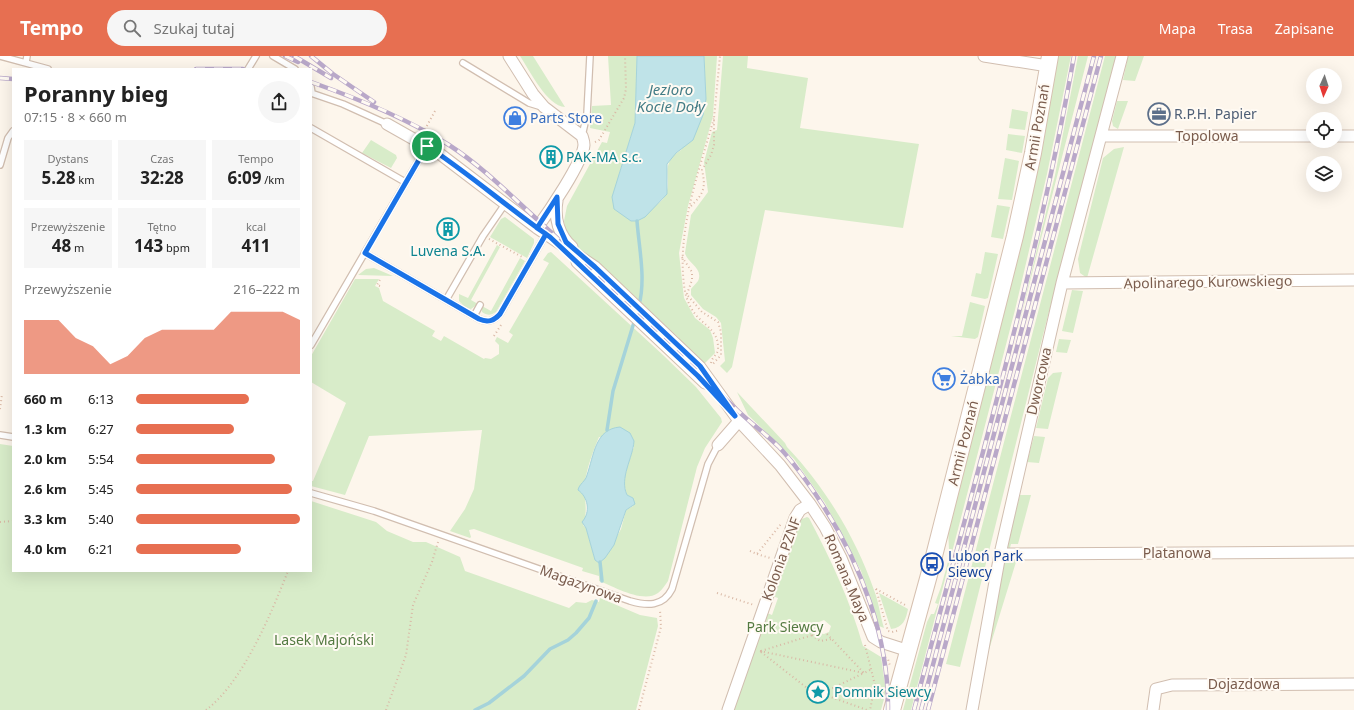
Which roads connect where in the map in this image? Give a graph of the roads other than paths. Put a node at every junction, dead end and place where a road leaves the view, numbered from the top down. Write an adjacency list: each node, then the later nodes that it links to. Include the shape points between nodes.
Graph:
1 (0, 56): 8 (lane)
2 (256, 56): 12 (lane)
3 (273, 56): 13 (lane)
4 (509, 56): 15 (street)
5 (590, 56): 23 (lane)
6 (984, 56): 9 (street)
7 (1122, 56): 19 (street, Dworcowa)
8 (27, 59): 11 (lane)
9 (1049, 61): 47 (main road, Armii Poznań, via 1034,153 1018,223)
10 (464, 63): 15 (lane, via 529,103)
11 (46, 68)
12 (249, 68)
13 (293, 68)
14 (312, 91): 16 (lane, Romana Maya)
15 (544, 108): 23 (street)
16 (387, 124): 24 (street, Romana Maya)
17 (312, 129): 26 (lane)
18 (12, 132): 25 (lane)
19 (1101, 136): 20 (street, Topolowa); 34 (street, Dworcowa)
20 (1306, 136)
21 (1342, 136): 22 (street)
22 (1354, 136)
23 (583, 140): 27 (street, via 580,159)
24 (427, 146): 26 (lane); 28 (street, Romana Maya)
25 (0, 165)
26 (405, 182): 30 (lane)
27 (557, 197): 29 (street); 31 (street, via 556,215 562,236)
28 (505, 204): 29 (street, Romana Maya); 35 (lane)
29 (544, 233): 31 (street, Romana Maya); 33 (street, Romana Maya); 37 (lane, via 497,318 484,322)
30 (365, 253): 35 (lane); 38 (lane)
31 (595, 267): 33 (street, Romana Maya)
32 (1354, 280): 34 (street, Apolinarego Kurowskiego)
33 (604, 281): 39 (street, Romana Maya, via 668,342)
34 (1062, 284): 46 (street, Dworcowa)
35 (446, 300): 37 (lane)
36 (480, 305): 37 (lane)
37 (474, 316)
38 (312, 343)
39 (737, 419): 42 (street); 44 (street, Romana Maya, via 780,465)
40 (0, 435): 41 (lane)
41 (12, 437)
42 (718, 445): 43 (lane, Magazynowa, via 708,464 672,589 669,596 658,603 630,601 369,509)
43 (312, 493)
44 (810, 504): 47 (street, Romana Maya, via 841,558 870,632 881,642); 49 (street, Kolonia PZNF, via 800,510 795,518)
45 (1354, 552): 46 (street, Platanowa)
46 (1000, 554): 51 (street, Dworcowa)
47 (909, 651): 50 (main road, Armii Poznań)
48 (1354, 684): 52 (street, Dojazdowa, via 1172,685 1156,689)
49 (728, 710)
50 (892, 710)
51 (972, 710)
52 (1154, 710)

